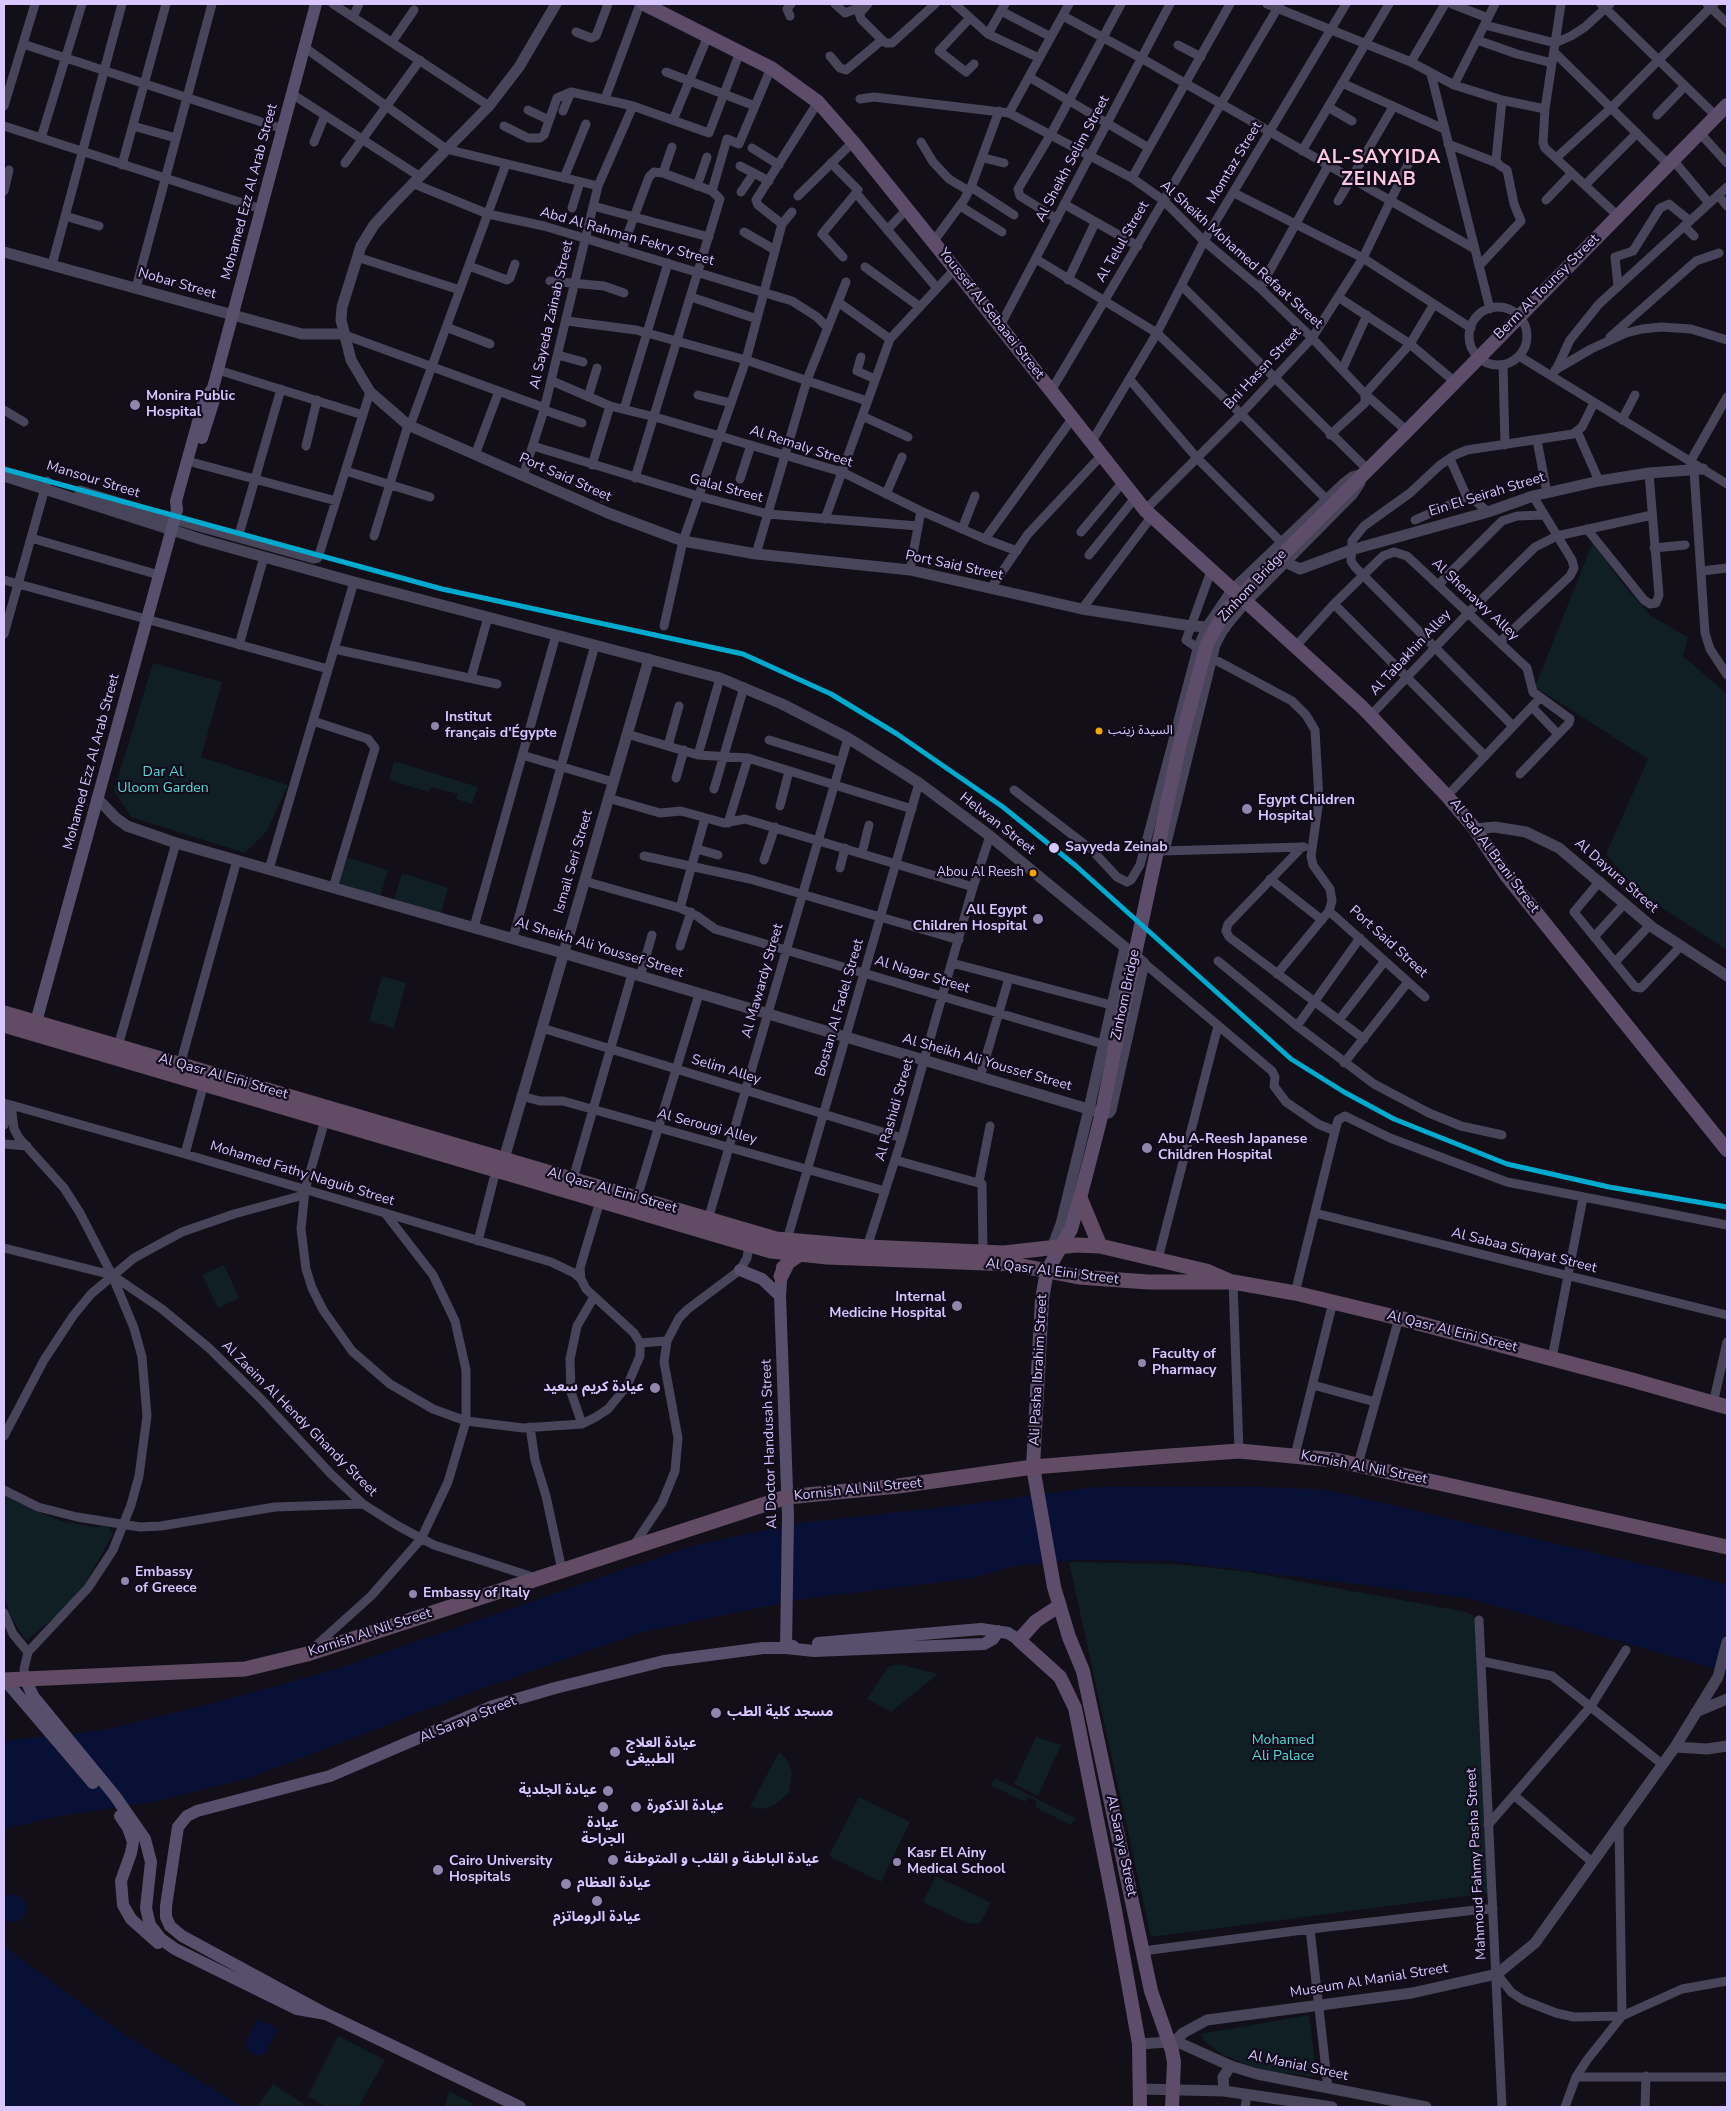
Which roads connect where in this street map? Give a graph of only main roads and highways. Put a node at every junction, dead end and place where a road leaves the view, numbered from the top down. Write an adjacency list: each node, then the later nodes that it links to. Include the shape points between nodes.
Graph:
1 (316, 4): 4 (main road, Mohamed Ezz Al Arab Street)
2 (642, 4): 7 (main road, Youssef Al Sebaaei Street, via 771,68 818,102 955,268 1135,498)
3 (1727, 105): 5 (main road, Berm Al Tounsy Street)
4 (213, 388): 6 (main road, Mohamed Ezz Al Arab Street, via 214,400 183,503); 6 (main road, Mohamed Ezz Al Arab Street, via 204,400 176,501)
5 (1366, 471): 11 (main road, Zinhom Bridge, bridge, via 1224,614 1207,644)
6 (174, 520): 9 (main road, Mohamed Ezz Al Arab Street)
7 (1231, 590): 12 (main road, Al Sad Al Brani Street, via 1371,715 1447,796 1506,875)
8 (4, 1012): 9 (highway, Al Qasr Al Eini Street)
9 (36, 1022): 13 (highway, Al Qasr Al Eini Street)
10 (4, 1025): 13 (highway, Al Qasr Al Eini Street, via 325,1120)
11 (1108, 1048): 14 (main road, Ali Pasha Ibrahim Street)
12 (1727, 1150)
13 (500, 1165): 15 (highway, Al Qasr Al Eini Street, via 600,1200); 15 (highway, Al Qasr Al Eini Street, via 573,1179 637,1198)
14 (1080, 1198): 17 (highway); 18 (main road, Ali Pasha Ibrahim Street, via 1071,1229)
15 (706, 1225): 16 (highway, Al Qasr Al Eini Street, via 763,1236); 16 (highway, Al Qasr Al Eini Street, via 749,1245)
16 (785, 1246): 18 (highway, Al Qasr Al Eini Street, via 1004,1253); 19 (highway, Al Qasr Al Eini Street); 22 (main road, Al Doctor Handusah Street)
17 (1100, 1246): 18 (highway, Al Qasr Al Eini Street); 23 (highway, Al Qasr Al Eini Street, via 1206,1271)
18 (1057, 1247): 21 (main road, Ali Pasha Ibrahim Street)
19 (800, 1254): 21 (highway, Al Qasr Al Eini Street, via 1012,1264); 22 (highway, via 788,1262)
20 (740, 1270): 24 (main road, via 762,1279)
21 (1047, 1271): 23 (highway, Al Qasr Al Eini Street, via 1148,1282); 28 (main road, Ali Pasha Ibrahim Street, via 1042,1298)
22 (781, 1276): 24 (main road, Al Doctor Handusah Street)
23 (1233, 1282): 25 (highway, Al Qasr Al Eini Street, via 1296,1293 1399,1318)
24 (780, 1296): 29 (main road, Al Doctor Handusah Street)
25 (1669, 1390): 26 (highway, Al Qasr Al Eini Street); 27 (highway, Al Qasr Al Eini Street)
26 (1721, 1396)
27 (1727, 1408)
28 (1033, 1467): 29 (highway, Kornish Al Nil Street, via 898,1486); 30 (highway, Kornish Al Nil Street, via 1239,1451 1296,1455 1358,1464); 31 (main road, Ali Pasha Ibrahim Street)
29 (791, 1492): 34 (main road, Al Doctor Handusah Street); 35 (highway, Kornish Al Nil Street, via 632,1548 308,1654 245,1669)
30 (1727, 1547)
31 (1054, 1587): 32 (main road, Al Saraya Street)
32 (1059, 1606): 33 (main road, via 1036,1621); 47 (main road, Al Saraya Street, via 1083,1671 1156,2010 1171,2042 1174,2062)
33 (1019, 1640): 34 (main road, Al Saraya Street, via 998,1631 984,1644 814,1651); 46 (main road, Al Saraya Street, via 1060,1677 1075,1708 1139,2044)
34 (786, 1648): 44 (main road, Al Saraya Street, via 664,1661 555,1688 494,1706 330,1776 187,1816 178,1827 166,1906 170,1926 182,1936)
35 (25, 1678): 36 (highway, Kornish Al Nil Street); 37 (main road)
36 (4, 1680): 37 (main road)
37 (32, 1704): 38 (main road, via 110,1803)
38 (129, 1822): 39 (main road); 40 (main road, via 145,1839)
39 (130, 1856): 40 (main road, via 141,1855); 42 (main road, via 120,1889 123,1905)
40 (150, 1862): 41 (main road, via 146,1899)
41 (148, 1916): 42 (main road, via 140,1921); 43 (main road, via 155,1932 167,1945)
42 (131, 1919): 43 (main road, via 173,1952 277,2006)
43 (297, 2009): 44 (main road)
44 (326, 2014): 45 (main road)
45 (520, 2107)
46 (1140, 2107)
47 (1172, 2107)

